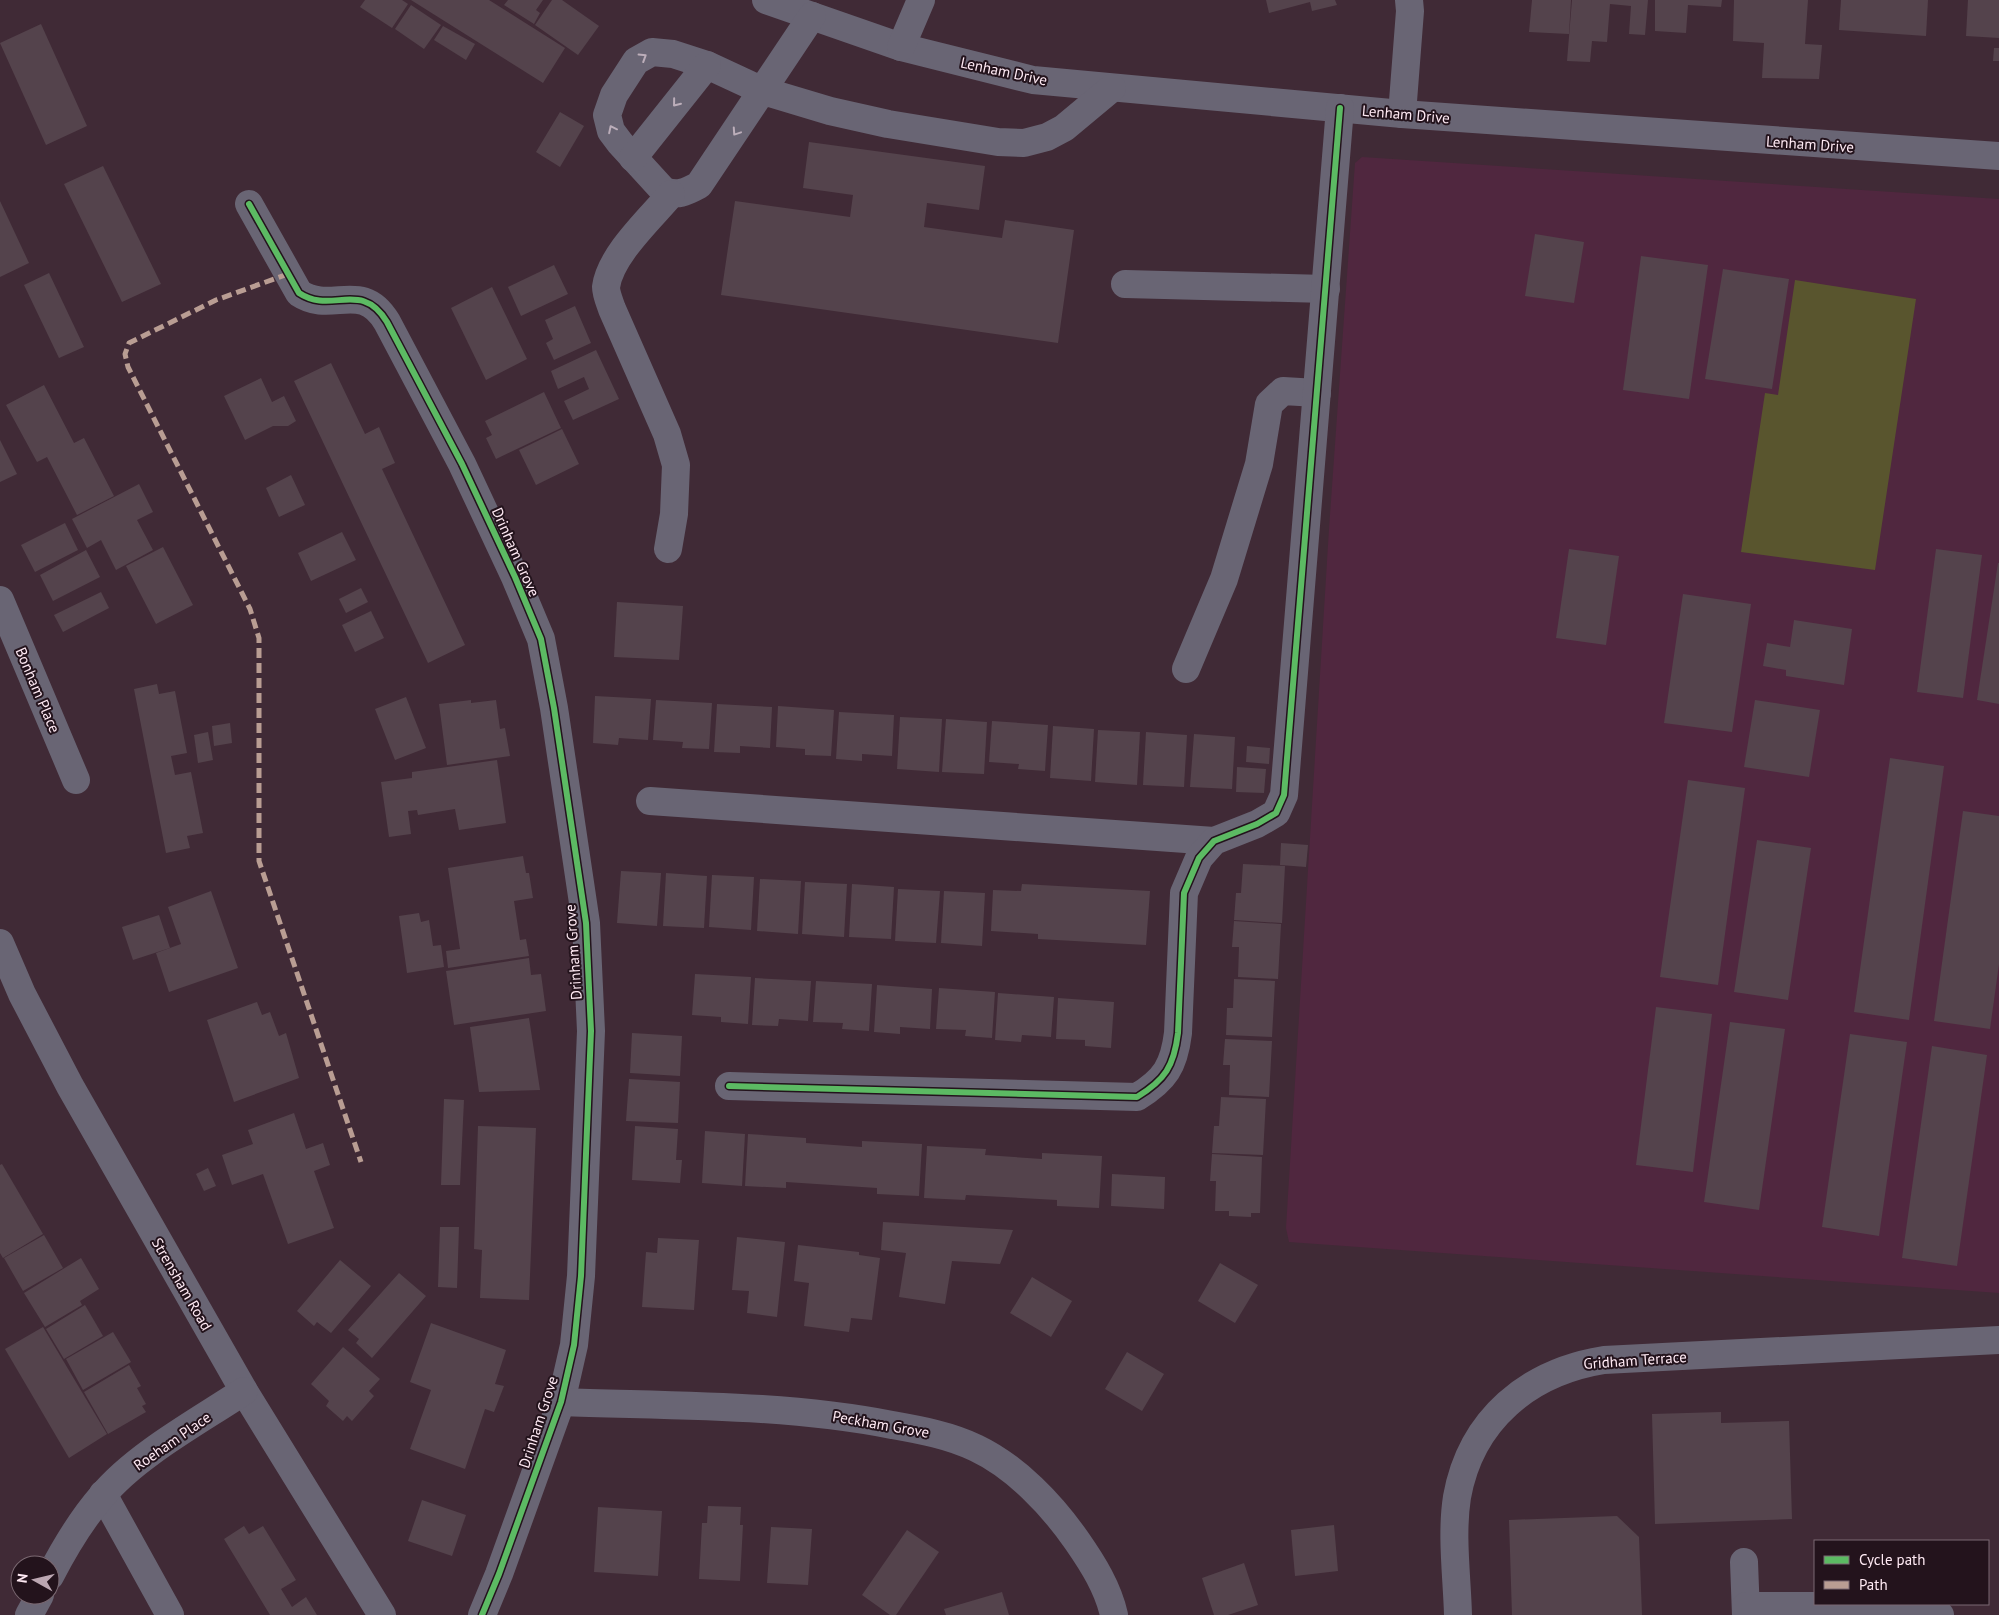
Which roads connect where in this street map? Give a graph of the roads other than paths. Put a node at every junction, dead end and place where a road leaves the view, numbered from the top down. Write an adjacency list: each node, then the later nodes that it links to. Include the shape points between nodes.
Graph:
1 (766, 0): 4 (street, Lenham Drive)
2 (921, 0): 5 (street)
3 (1408, 0): 10 (street, via 1410,11)
4 (812, 16): 5 (street, Lenham Drive); 8 (street)
5 (902, 48): 7 (street, Lenham Drive, via 1033,80)
6 (707, 65): 8 (street); 12 (street, one-way to 12); 12 (street, one-way to 6, via 611,131 607,115 614,95 636,61 652,52 673,54)
7 (1112, 88): 8 (street, via 1064,128 1024,143 998,142 888,124); 9 (street, Lenham Drive)
8 (763, 91): 13 (street, one-way to 13, via 699,185 682,194)
9 (1340, 108): 10 (street, Lenham Drive); 16 (street)
10 (1402, 114): 11 (street, Lenham Drive)
11 (1999, 156)
12 (633, 158): 13 (street, via 663,190)
13 (671, 194): 18 (street, via 632,239 609,275 606,289 612,310 667,434 676,465 675,505)
14 (249, 204): 28 (street, Drinham Grove, via 299,293 319,302 365,300 379,309 462,464 540,639 586,923 590,1031 580,1276 574,1346)
15 (1125, 284): 16 (street)
16 (1326, 289): 17 (street)
17 (1317, 393): 20 (street, via 1283,391 1269,404 1259,464 1224,578); 23 (street, via 1284,794 1276,813)
18 (668, 549)
19 (0, 600): 21 (street, Bonham Place)
20 (1186, 669)
21 (76, 780)
22 (650, 801): 23 (street)
23 (1214, 842): 25 (street, via 1199,858 1184,893 1176,1053 1166,1074 1137,1097)
24 (0, 943): 27 (street, Strensham Road, via 22,994 70,1086)
25 (729, 1086)
26 (1999, 1340): 37 (street, Gridham Terrace, via 1604,1360 1577,1364 1551,1374 1505,1405 1474,1447 1464,1472 1457,1498)
27 (244, 1391): 29 (street, Roeham Place, via 140,1460); 34 (street, Strensham Road)
28 (561, 1402): 35 (street, Drinham Grove); 36 (street, Peckham Grove, via 738,1408 849,1416 939,1434 976,1448 1019,1476 1066,1524 1097,1570)
29 (103, 1494): 30 (street, Roeham Place, via 75,1530); 33 (street)
30 (60, 1558)
31 (1744, 1562): 32 (street)
32 (1746, 1610): 38 (street, via 1925,1606)
33 (170, 1615)
34 (382, 1615)
35 (482, 1615)
36 (1114, 1615)
37 (1458, 1615)
38 (1940, 1615)

